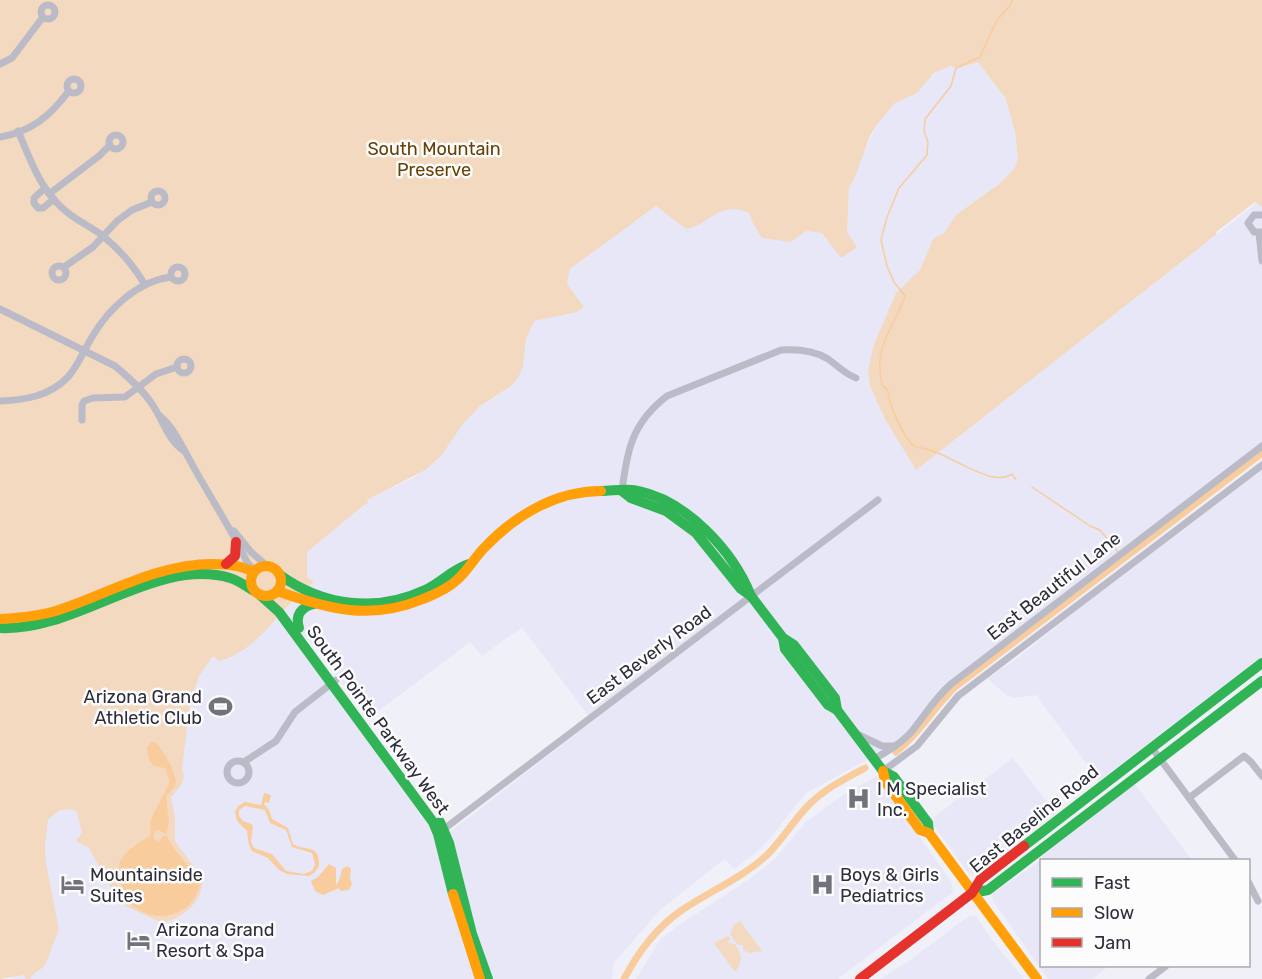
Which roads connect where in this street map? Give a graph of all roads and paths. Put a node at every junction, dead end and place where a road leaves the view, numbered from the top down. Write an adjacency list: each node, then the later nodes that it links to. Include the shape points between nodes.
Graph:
1 (43, 17): 2 (street, via 12,58)
2 (0, 64)
3 (69, 92): 4 (street, via 45,119)
4 (18, 132): 5 (street); 7 (street, via 33,169)
5 (0, 138)
6 (110, 145): 7 (street)
7 (49, 194): 11 (street, via 64,210)
8 (152, 202): 11 (street, via 124,216)
9 (1262, 214): 10 (street, via 1252,216 1248,223 1251,231)
10 (1260, 233): 12 (street)
11 (103, 236): 13 (street); 15 (street, via 128,260)
12 (1262, 261)
13 (64, 267)
14 (171, 277): 15 (street)
15 (145, 285): 17 (street, via 116,307)
16 (0, 309): 17 (street)
17 (84, 350): 20 (street, via 115,366); 21 (street, via 69,376 51,390 33,398)
18 (177, 367): 20 (street)
19 (856, 378): 25 (street, via 825,357 800,349 781,350 666,396 648,412 635,432)
20 (137, 386): 22 (street, via 125,397 84,401); 27 (street, via 182,443)
21 (0, 401)
22 (82, 420)
23 (1262, 446): 47 (street, East Beautiful Lane, via 951,684)
24 (1262, 465): 52 (street, East Beautiful Lane, via 958,696 917,746)
25 (622, 491): 30 (main road, via 580,493 545,502 502,530); 36 (main road, via 640,492 664,501 695,521 748,584)
26 (878, 500): 36 (street, East Beverly Road)
27 (224, 518): 28 (street); 31 (street)
28 (236, 542): 29 (main road, via 235,556); 32 (street)
29 (226, 564): 32 (main road); 38 (main road, via 176,565)
30 (469, 564): 33 (main road, via 424,590 375,603 327,599 296,587); 37 (main road, via 448,586 404,607 349,612)
31 (267, 566): 32 (main road); 33 (main road)
32 (254, 571): 35 (main road, via 250,581)
33 (280, 575): 34 (main road)
34 (277, 591): 35 (main road, via 267,596); 37 (main road); 42 (main road, South Pointe Parkway West)
35 (257, 593): 38 (main road, South Pointe Parkway West, via 228,576 184,574); 45 (main road, South Pointe Parkway West, via 279,612)
36 (751, 596): 46 (main road, via 836,699 837,710); 55 (street, East Beverly Road)
37 (314, 604): 42 (main road, via 298,614)
38 (64, 612): 39 (main road)
39 (50, 618): 40 (main road); 41 (main road, via 30,627)
40 (0, 620)
41 (0, 628)
42 (299, 628): 45 (main road, South Pointe Parkway West)
43 (1262, 663): 48 (main road, East Baseline Road)
44 (1262, 681): 49 (main road, East Baseline Road)
45 (333, 682): 51 (street, via 295,712 276,741); 55 (main road, South Pointe Parkway West)
46 (854, 732): 47 (street, via 882,746); 50 (main road)
47 (897, 745): 50 (street, East Beautiful Lane)
48 (1152, 748): 49 (street); 58 (main road, East Baseline Road, via 980,880)
49 (1160, 758): 54 (street); 58 (main road, East Baseline Road, via 988,890)
50 (874, 759): 52 (main road)
51 (244, 762)
52 (883, 771): 58 (main road, via 894,777 928,823 929,833)
53 (1262, 776): 54 (street, via 1244,756)
54 (1189, 798): 56 (street)
55 (441, 831): 61 (main road, South Pointe Parkway West, via 455,902); 62 (main road, South Pointe Parkway West)
56 (1234, 859)
57 (1250, 884): 59 (street)
58 (972, 893): 63 (main road); 64 (main road)
59 (1260, 901)
60 (1165, 967): 65 (street)
61 (480, 979)
62 (488, 979)
63 (860, 979)
64 (1037, 979)
65 (1149, 979)

